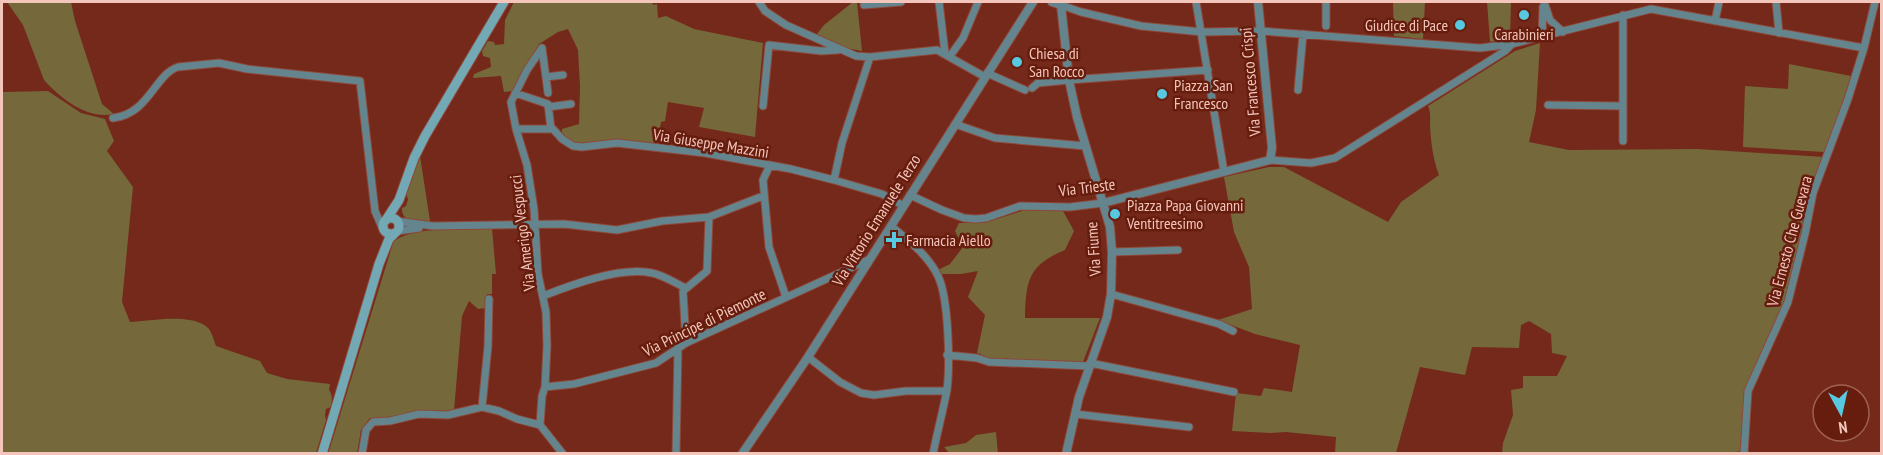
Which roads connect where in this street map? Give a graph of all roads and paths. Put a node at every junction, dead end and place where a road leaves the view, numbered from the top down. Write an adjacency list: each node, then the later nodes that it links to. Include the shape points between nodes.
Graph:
1 (504, 2): 60 (main road, via 424,136)
2 (759, 2): 27 (street, via 786,25)
3 (901, 2): 15 (street)
4 (939, 2): 28 (street)
5 (978, 2): 28 (street, via 963,38)
6 (1033, 2): 32 (street, Via Vittorio Emanuele Terzo)
7 (1196, 2): 20 (street)
8 (1258, 2): 19 (street, Via Francesco Crispi)
9 (1326, 2): 18 (street)
10 (1544, 2): 21 (street, via 1550,20); 24 (street)
11 (1719, 2): 17 (street)
12 (1776, 2): 22 (street)
13 (1875, 2): 26 (street, Via Ernesto Che Guevara)
14 (1057, 3): 20 (street, via 1141,26); 34 (street, Via Fiume)
15 (864, 5)
16 (1623, 15): 17 (street, via 1651,9); 21 (street); 41 (street)
17 (1715, 21): 22 (street)
18 (1326, 26)
19 (1261, 31): 20 (street); 23 (street); 49 (street, Via Francesco Crispi)
20 (1202, 32): 30 (street)
21 (1563, 32): 24 (street)
22 (1779, 33): 26 (street)
23 (1303, 34): 25 (street, via 1480,48); 35 (street)
24 (1542, 37): 25 (street)
25 (1512, 44): 49 (street, via 1335,158 1311,163)
26 (1864, 48): 90 (street, Via Ernesto Che Guevara, via 1813,194 1788,302 1748,391)
27 (840, 50): 29 (street); 40 (street, via 769,45)
28 (947, 54): 29 (street, via 937,50); 32 (street, via 955,62)
29 (870, 57): 52 (street)
30 (1208, 70): 34 (street); 51 (street)
31 (563, 75): 33 (street)
32 (986, 75): 34 (street, via 1028,89 1038,83); 44 (street, Via Vittorio Emanuele Terzo)
33 (546, 77): 36 (street, via 542,48); 37 (street)
34 (1069, 80): 48 (street, Via Fiume)
35 (1298, 90)
36 (515, 93): 42 (street); 45 (street, Via Amerigo Vespucci, via 511,102)
37 (548, 93)
38 (571, 104): 42 (street)
39 (1548, 105): 41 (street)
40 (763, 106)
41 (1623, 106): 47 (street)
42 (548, 107): 46 (street)
43 (113, 117): 55 (street, via 141,105 165,75 178,66 219,63 360,81)
44 (955, 124): 48 (street, via 995,138); 53 (street, Via Vittorio Emanuele Terzo)
45 (516, 129): 46 (street); 59 (street, Via Amerigo Vespucci, via 527,165)
46 (551, 129): 50 (street, Via Giuseppe Mazzini, via 567,143 582,147 617,143)
47 (1623, 141)
48 (1085, 146): 56 (street, Via Fiume)
49 (1270, 160): 51 (street, Via Trieste)
50 (770, 165): 52 (street, Via Giuseppe Mazzini); 54 (street, via 762,180)
51 (1224, 172): 56 (street, Via Trieste)
52 (834, 180): 57 (street, Via Giuseppe Mazzini, via 882,194)
53 (910, 195): 56 (street, Via Trieste, via 975,219 1020,206); 57 (street, Via Vittorio Emanuele Terzo)
54 (763, 196): 58 (street); 68 (street, via 769,247)
55 (375, 201): 60 (street); 60 (street, via 375,211)
56 (1103, 203): 63 (street, Via Fiume)
57 (904, 206): 61 (street, Via Vittorio Emanuele Terzo)
58 (709, 217): 59 (street, via 617,230); 65 (street, via 707,271)
59 (534, 224): 60 (street); 67 (street, Via Amerigo Vespucci)
60 (390, 225): 83 (main road, via 389,239)
61 (891, 226): 64 (street, Via Vittorio Emanuele Terzo); 73 (street, via 916,247 938,276 946,305)
62 (1178, 250): 63 (street)
63 (1112, 252): 66 (street, Via Fiume)
64 (868, 260): 68 (street, Via Principe di Piemonte); 74 (street, Via Vittorio Emanuele Terzo)
65 (686, 288): 67 (street, via 652,273 636,272 585,280); 71 (street)
66 (1111, 294): 70 (street); 75 (street, Via Fiume, via 1107,317)
67 (543, 296): 76 (street, Via Amerigo Vespucci)
68 (786, 297): 71 (street, Via Principe di Piemonte)
69 (489, 299): 79 (street)
70 (1233, 331)
71 (686, 343): 72 (street, Via Principe di Piemonte)
72 (678, 348): 76 (street, Via Principe di Piemonte, via 656,363 574,384); 86 (street)
73 (947, 354): 75 (street, via 989,362); 77 (street)
74 (808, 357): 77 (street, via 861,393); 87 (street, Via Vittorio Emanuele Terzo)
75 (1089, 364): 78 (street); 80 (street, Via Fiume)
76 (545, 387): 81 (street, Via Amerigo Vespucci)
77 (946, 391): 88 (street)
78 (1234, 392)
79 (482, 408): 81 (street); 84 (street, via 373,422 366,430)
80 (1075, 414): 82 (street); 89 (street, Via Fiume)
81 (540, 425): 85 (street)
82 (1189, 428)
83 (322, 453)
84 (362, 453)
85 (562, 453)
86 (676, 453)
87 (742, 453)
88 (933, 453)
89 (1066, 453)
90 (1744, 453)

